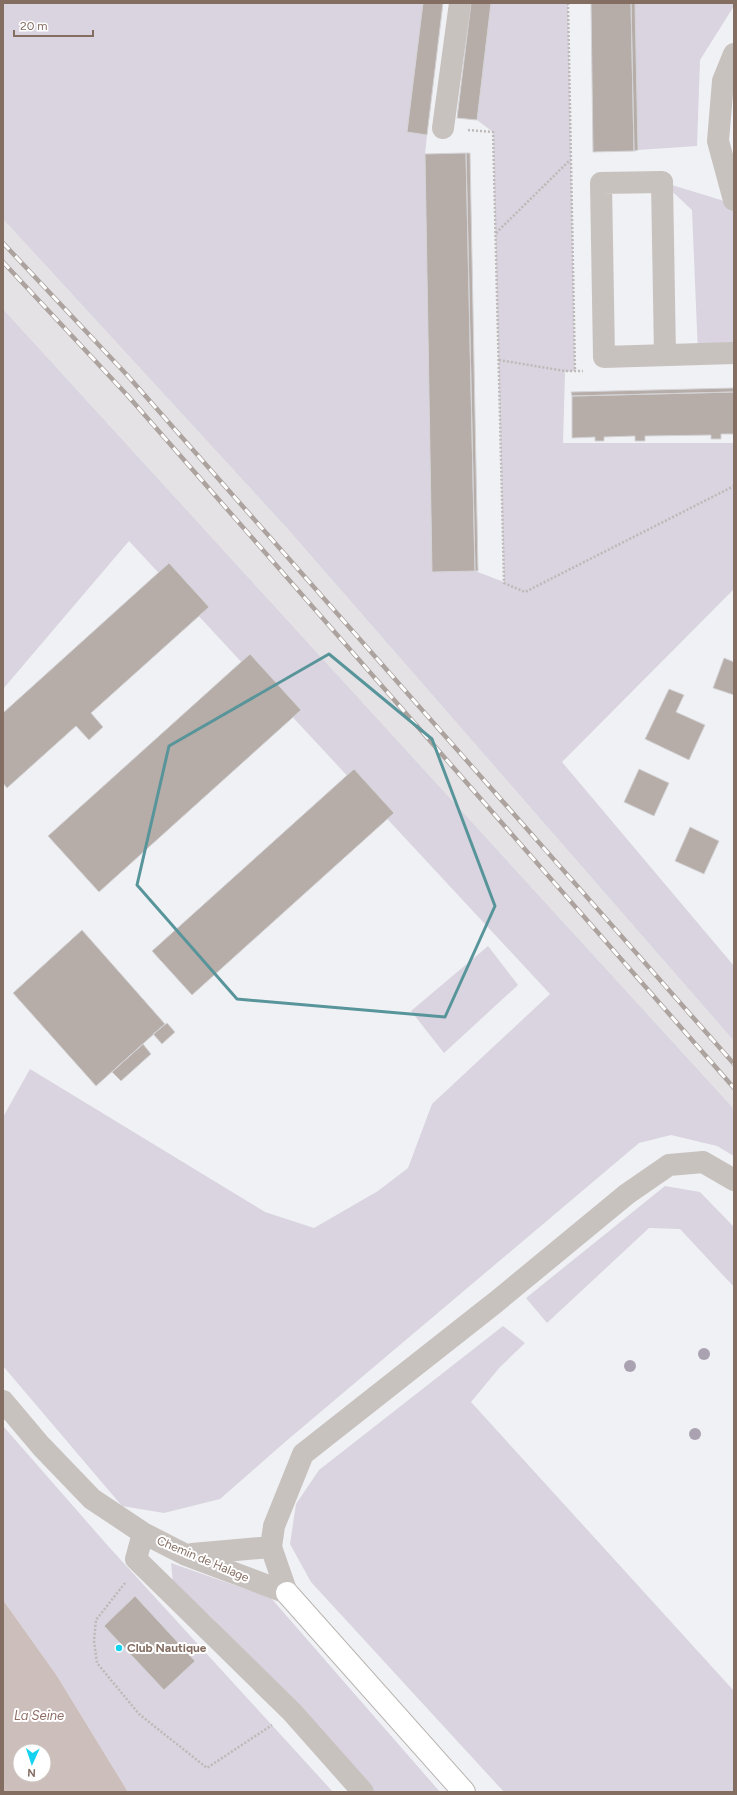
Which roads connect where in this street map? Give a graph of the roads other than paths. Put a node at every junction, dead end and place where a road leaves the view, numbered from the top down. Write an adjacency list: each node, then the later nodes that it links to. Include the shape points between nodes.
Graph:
1 (460, 3): 3 (street)
2 (734, 54): 4 (street, via 723,81 718,141)
3 (443, 128)
4 (734, 200)
5 (734, 353): 6 (street)
6 (665, 355): 6 (street, via 662,182 601,183 604,357)
7 (734, 1180): 10 (street, via 703,1162 669,1165 627,1194 496,1302 303,1454 274,1526)
8 (3, 1401): 9 (street, Chemin de Halage, via 41,1446 92,1499)
9 (143, 1533): 11 (street, Chemin de Halage); 13 (street, via 136,1559 292,1712)
10 (271, 1547): 11 (street); 12 (street)
11 (186, 1555): 12 (street, Chemin de Halage)
12 (287, 1593): 14 (main road)
13 (363, 1792)
14 (464, 1792)

